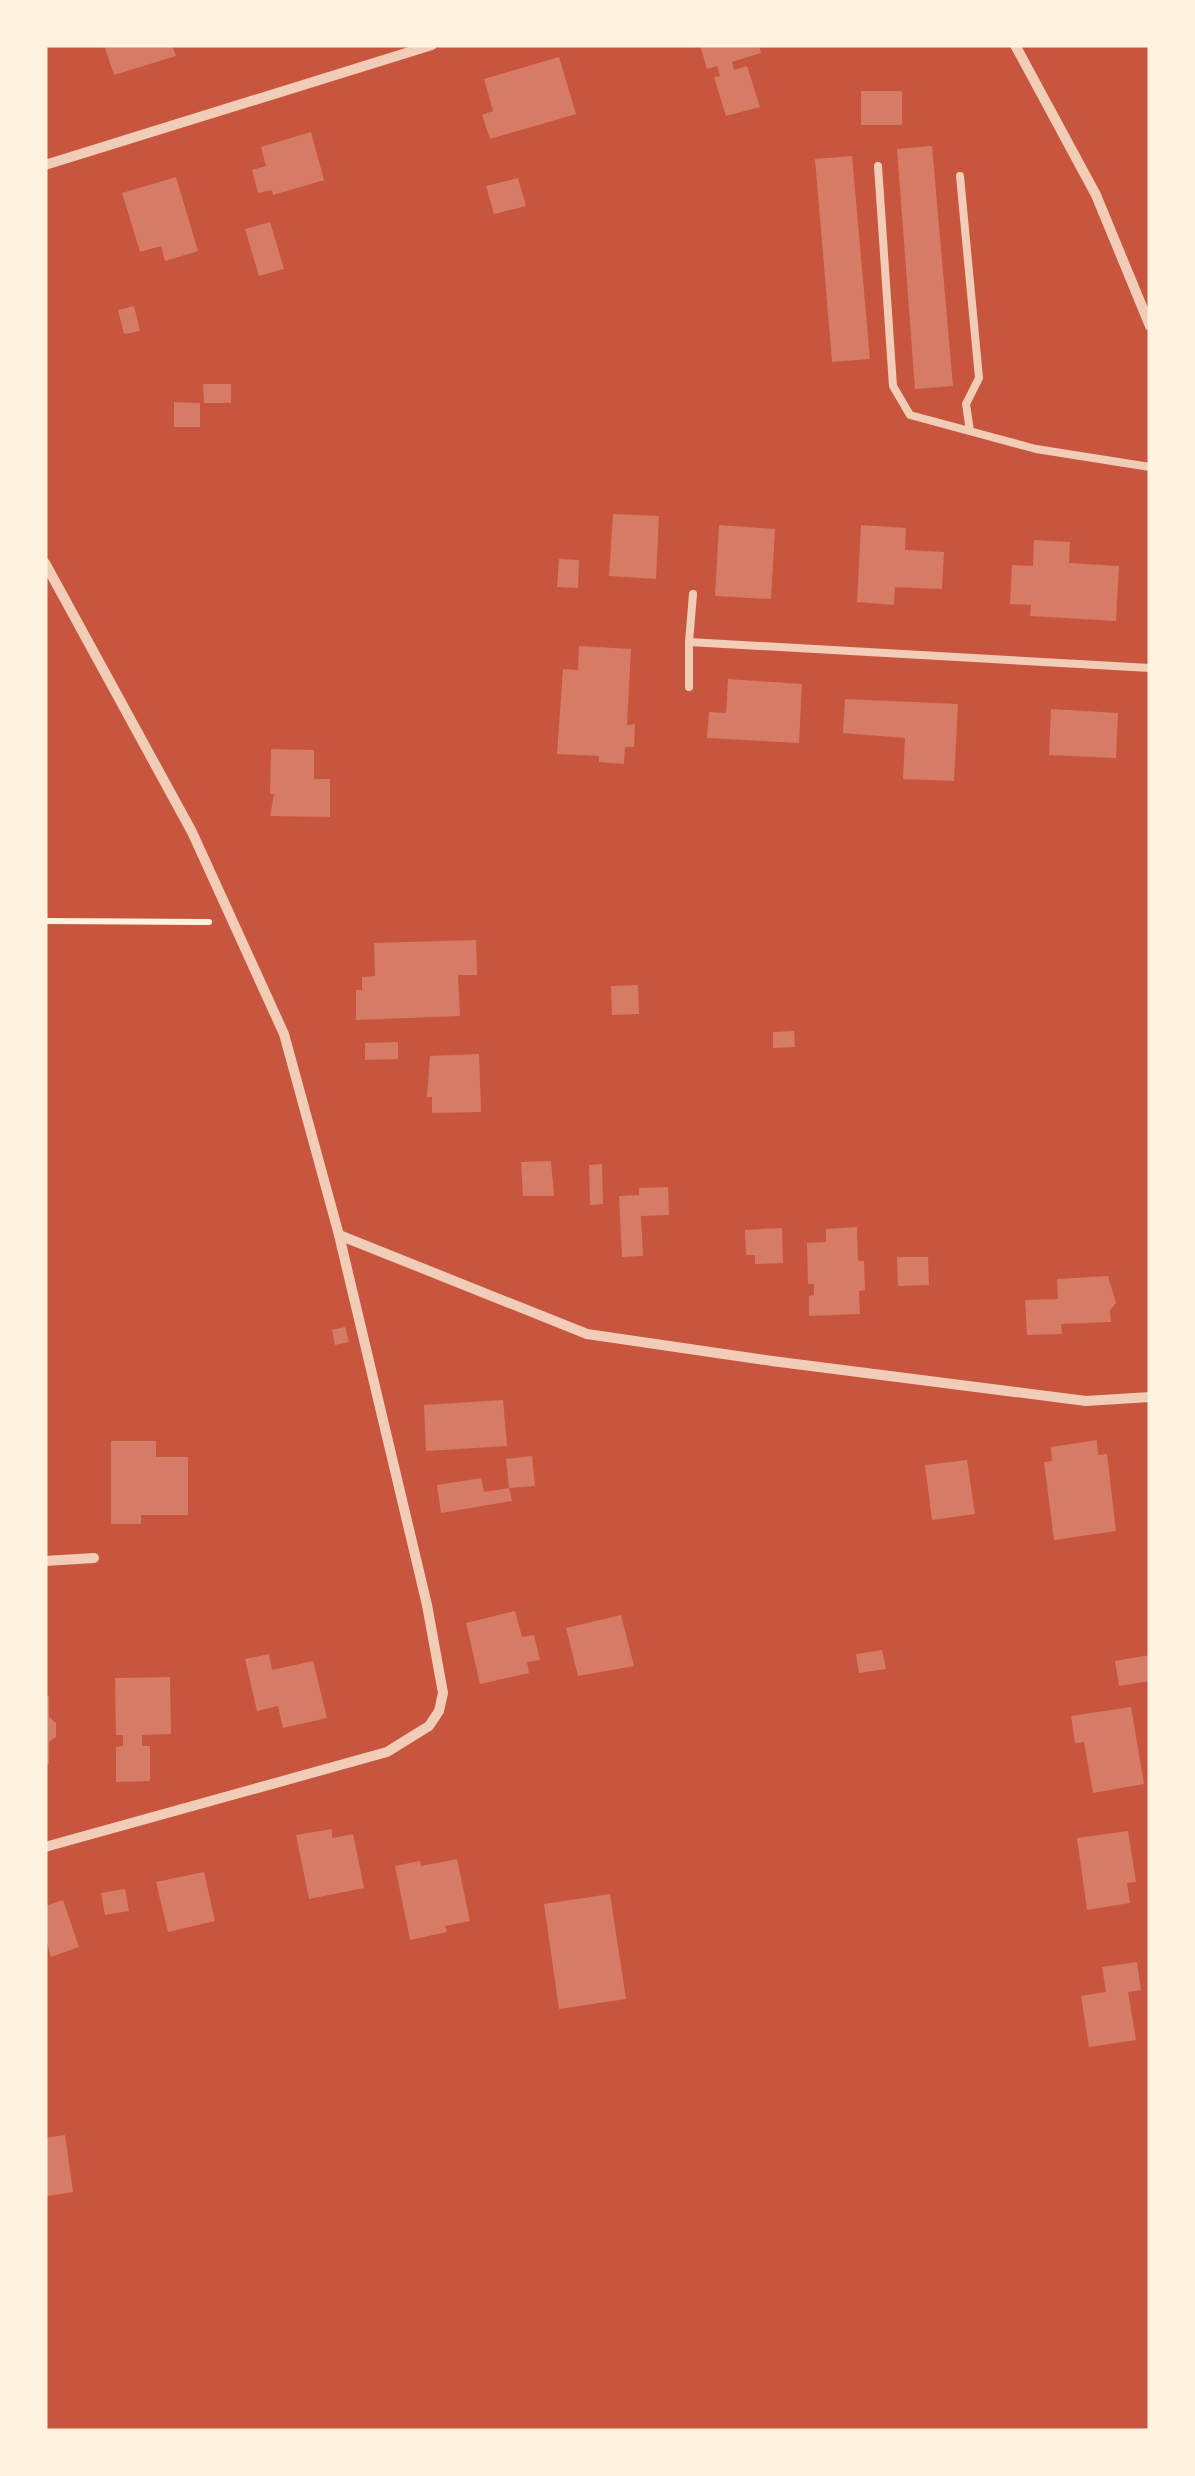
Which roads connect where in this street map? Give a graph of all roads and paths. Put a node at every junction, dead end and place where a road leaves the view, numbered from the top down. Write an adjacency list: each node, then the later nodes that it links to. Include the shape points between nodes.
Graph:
1 (432, 45): 3 (street)
2 (1015, 45): 6 (street, via 1096,195)
3 (45, 165)
4 (878, 166): 7 (lane, via 893,386 910,415)
5 (960, 176): 7 (lane, via 979,378 966,404)
6 (1150, 326)
7 (970, 431): 8 (lane)
8 (1150, 467)
9 (45, 564): 15 (street)
10 (692, 594): 11 (lane)
11 (688, 642): 12 (lane); 13 (lane)
12 (1150, 668)
13 (688, 687)
14 (45, 922): 15 (path)
15 (235, 922): 16 (street, via 284,1034)
16 (339, 1235): 17 (street, via 587,1334 1086,1400); 20 (street, via 427,1605 442,1693 439,1711 429,1726 386,1752)
17 (1150, 1397)
18 (94, 1558): 19 (street)
19 (45, 1561)
20 (45, 1847)

